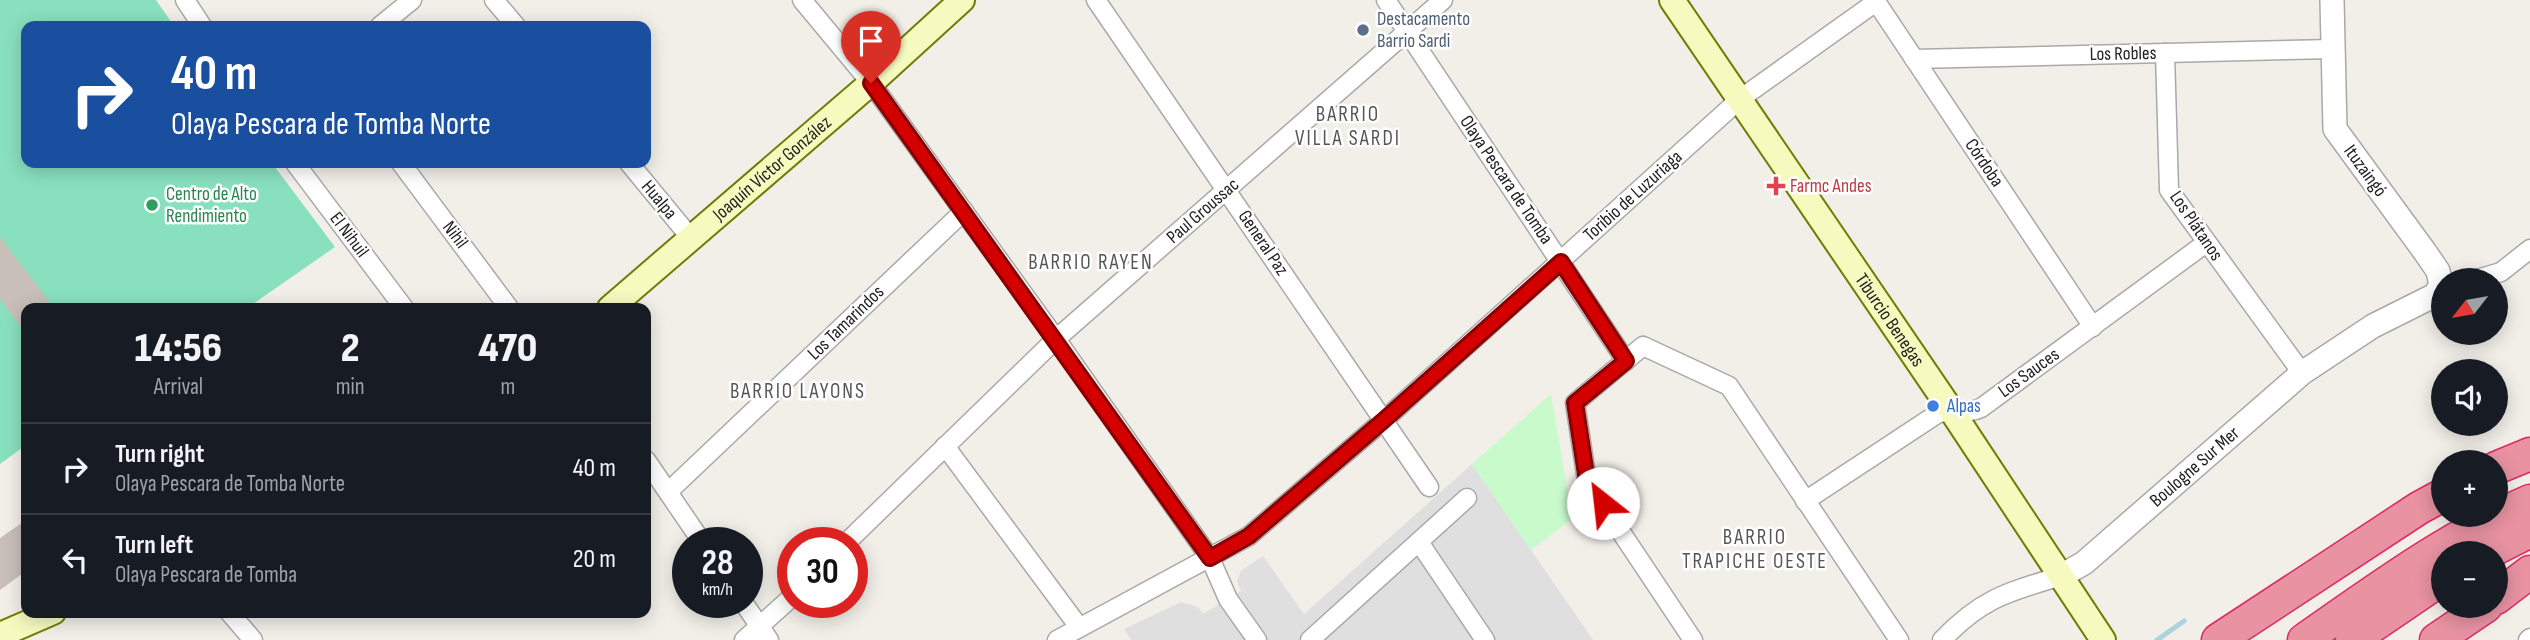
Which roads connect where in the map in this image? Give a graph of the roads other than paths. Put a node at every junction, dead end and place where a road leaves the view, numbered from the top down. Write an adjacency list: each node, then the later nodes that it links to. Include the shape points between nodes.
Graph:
1 (185, 0): 12 (street)
2 (412, 0): 13 (street)
3 (494, 0): 14 (street)
4 (802, 0): 19 (street)
5 (962, 0): 19 (main road, Joaquín Víctor González)
6 (1096, 0): 24 (street, General Paz)
7 (1386, 0): 15 (street, Olaya Pescara de Tomba)
8 (1443, 0): 15 (street, Paul Groussac)
9 (1672, 0): 20 (main road, Tiburcio Benegas)
10 (2332, 0): 16 (street, Ituzaingó)
11 (1875, 1): 18 (street, Córdoba); 20 (street, Toribio de Luzuriaga)
12 (199, 21)
13 (386, 21)
14 (512, 21)
15 (1408, 32): 24 (street, Paul Groussac); 29 (street, Olaya Pescara de Tomba)
16 (2333, 49): 17 (street, Los Robles); 30 (street, Ituzaingó, via 2335,130)
17 (2165, 53): 18 (street, Los Robles); 27 (street, Los Plátanos, via 2169,190)
18 (1914, 59): 36 (street, Córdoba)
19 (871, 83): 25 (street); 26 (main road, Joaquín Víctor González)
20 (1740, 99): 29 (street, Toribio de Luzuriaga); 40 (main road, Tiburcio Benegas)
21 (299, 168): 33 (street, El Nihuil)
22 (405, 168): 34 (street, Nihil)
23 (633, 168): 26 (street, Hualpa)
24 (1227, 190): 37 (street, Paul Groussac); 41 (street, General Paz)
25 (964, 211): 37 (street); 47 (street, Los Tamarindos)
26 (690, 237): 35 (main road, Joaquín Víctor González)
27 (2206, 243): 36 (street, Los Sauces); 39 (street, Los Plátanos)
28 (2530, 249): 31 (street)
29 (1561, 262): 38 (street, Olaya Pescara de Tomba); 41 (street, Toribio de Luzuriaga)
30 (2436, 268)
31 (2506, 268)
32 (2431, 297): 39 (street, Boulogne Sur Mer, via 2373,326)
33 (400, 303)
34 (505, 303)
35 (616, 303)
36 (2092, 327): 40 (street, Los Sauces, via 1982,408)
37 (1056, 339): 42 (street, Paul Groussac); 57 (street)
38 (1626, 361): 49 (street, via 1643,346 1729,386); 76 (street, via 1575,403 1587,481)
39 (2302, 373): 59 (street, Boulogne Sur Mer, via 2084,562)
40 (1951, 410): 49 (street, Los Sauces, via 1925,421); 59 (main road, Tiburcio Benegas)
41 (1384, 420): 46 (street, General Paz); 57 (street, Toribio de Luzuriaga, via 1249,536)
42 (945, 446): 53 (street, Paul Groussac); 67 (street)
43 (2530, 454): 44 (highway)
44 (2508, 463)
45 (651, 467): 47 (street)
46 (1429, 487)
47 (668, 492): 52 (street)
48 (1467, 498): 55 (street)
49 (1805, 501): 77 (street)
50 (2530, 501): 81 (highway, via 2391,579)
51 (2431, 502): 80 (highway)
52 (692, 527)
53 (862, 527)
54 (2530, 531): 56 (highway)
55 (1419, 542): 74 (street); 75 (street)
56 (2508, 542)
57 (1210, 558): 67 (street, Toribio de Luzuriaga); 73 (street, via 1228,599)
58 (2530, 572): 61 (highway)
59 (2061, 576): 78 (street, Boulogne Sur Mer, via 1991,599); 79 (main road, Tiburcio Benegas)
60 (2431, 586): 82 (highway)
61 (2508, 589)
62 (39, 618): 69 (main road)
63 (234, 618): 70 (street)
64 (754, 618): 68 (street)
65 (777, 618): 68 (street)
66 (2468, 618): 83 (highway)
67 (1079, 627): 72 (street, Toribio de Luzuriaga)
68 (765, 634): 71 (street)
69 (0, 635)
70 (254, 640)
71 (744, 640)
72 (1056, 640)
73 (1257, 640)
74 (1311, 640)
75 (1485, 640)
76 (1693, 640)
77 (1899, 640)
78 (1942, 640)
79 (2103, 640)
80 (2218, 640)
81 (2304, 640)
82 (2352, 640)
83 (2436, 640)

